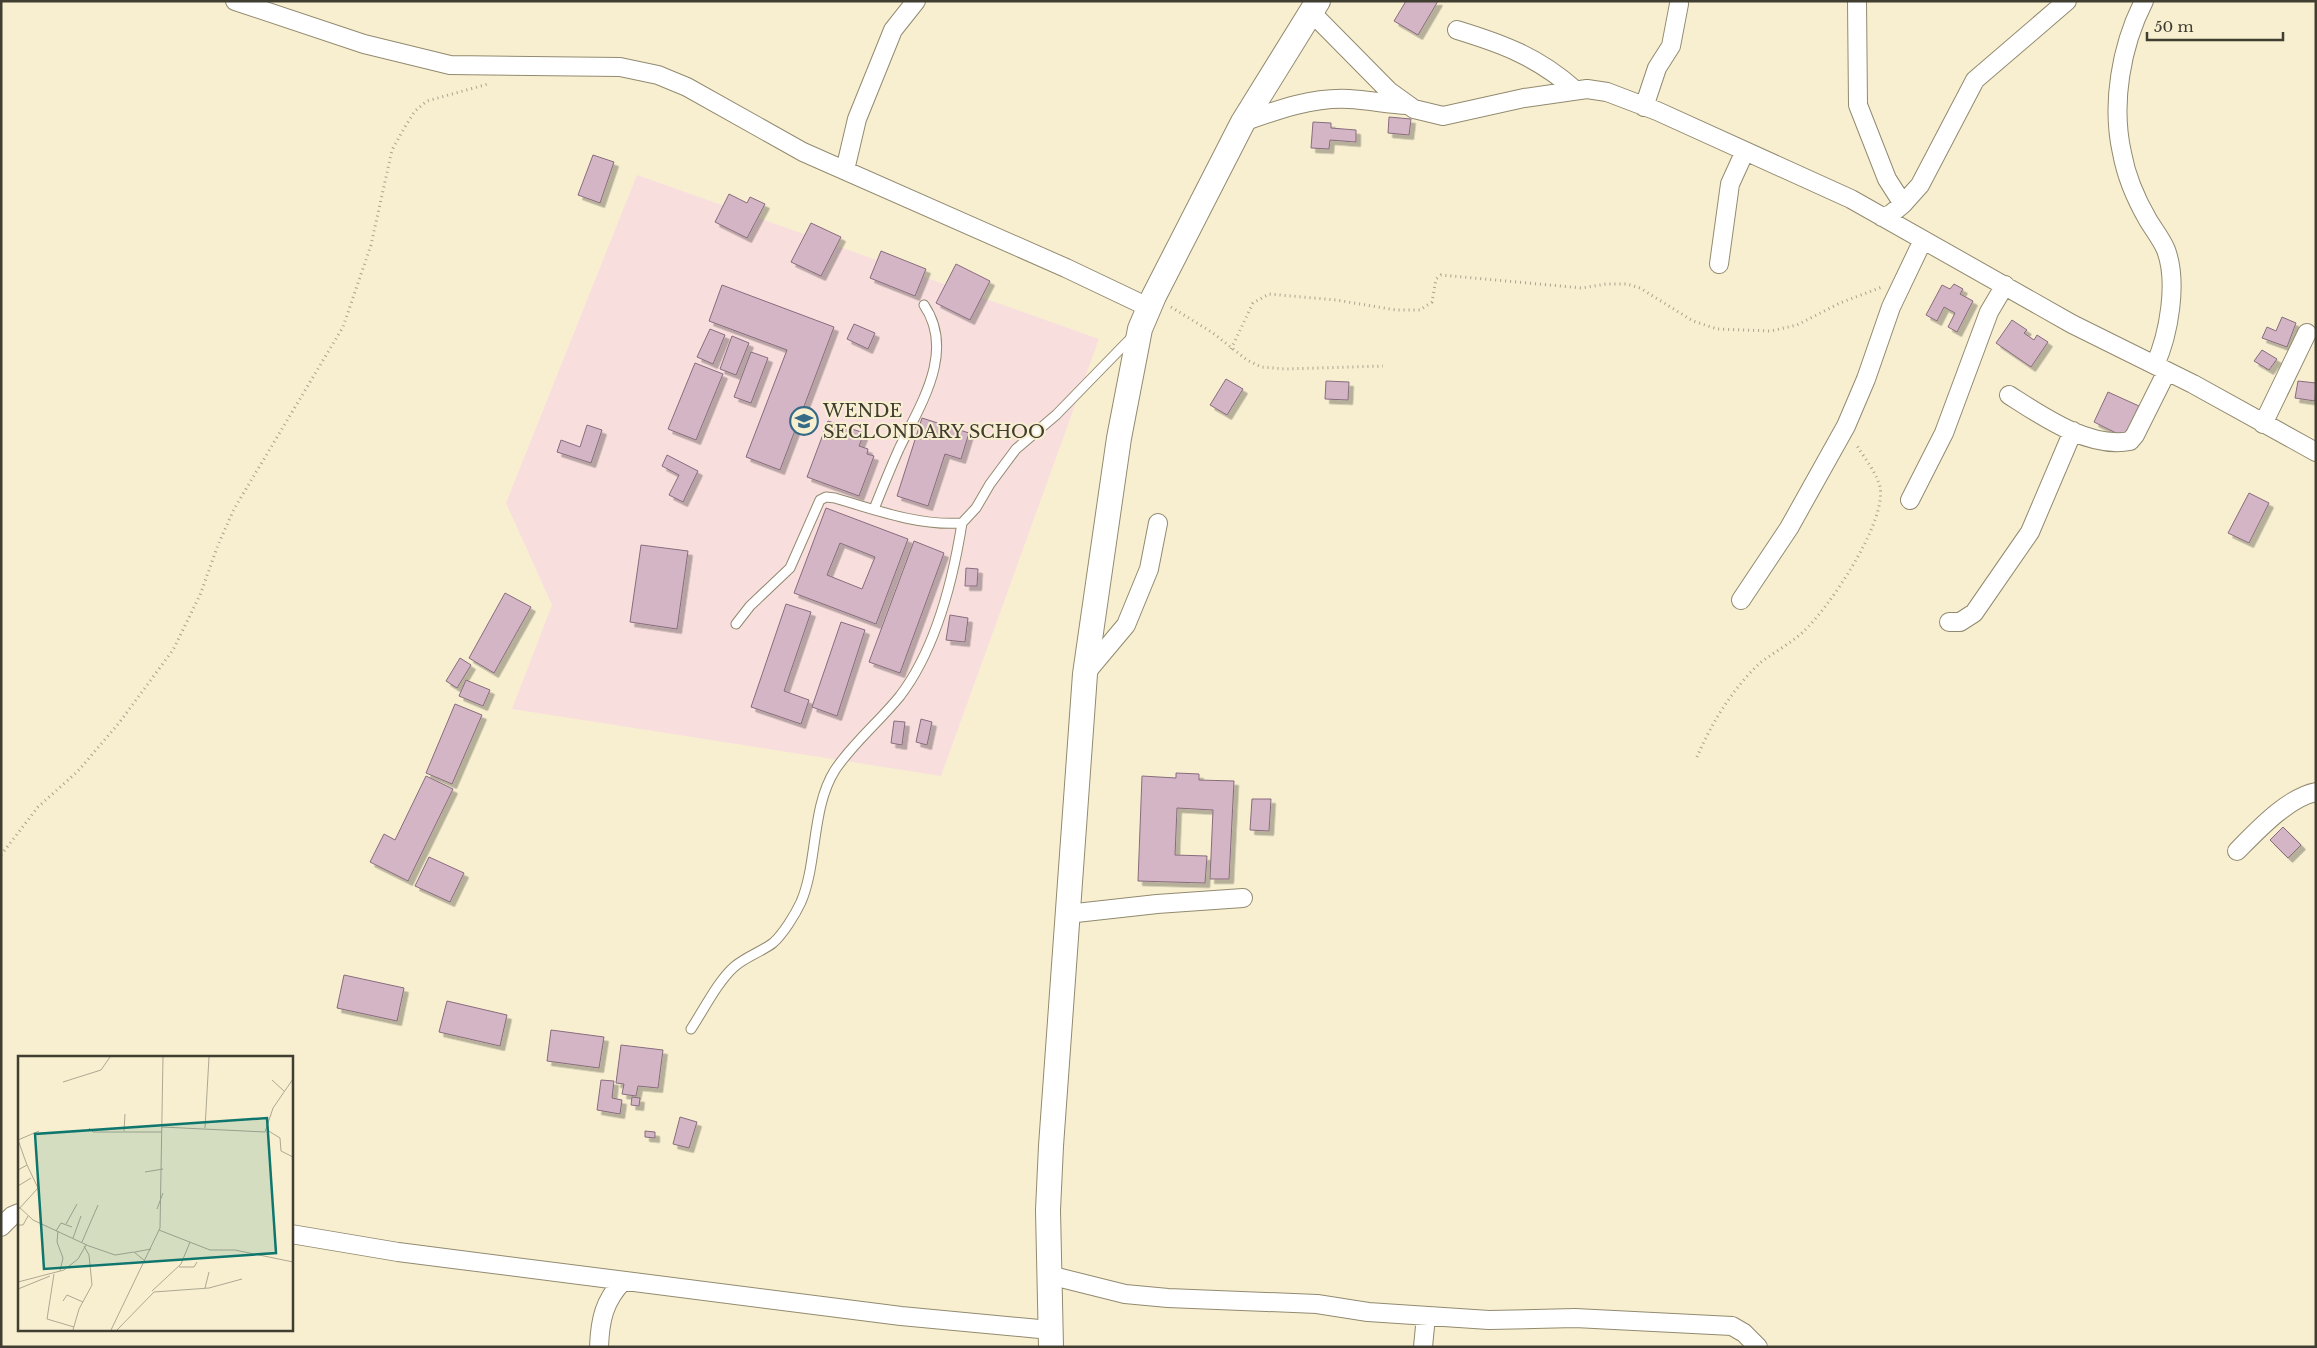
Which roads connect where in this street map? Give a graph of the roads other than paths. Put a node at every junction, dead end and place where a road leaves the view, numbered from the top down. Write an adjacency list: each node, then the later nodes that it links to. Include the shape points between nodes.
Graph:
1 (235, 1): 14 (street, via 407,56 450,66 620,67 658,75 687,87 803,152)
2 (916, 1): 14 (street, via 893,30 857,119)
3 (1857, 1): 15 (street, via 1858,105 1887,179)
4 (2067, 1): 15 (street, via 1975,80 1920,185)
5 (2144, 1): 24 (street, via 2134,21 2118,97 2122,154 2147,219 2165,249 2170,266 2172,284)
6 (1679, 4): 11 (street, via 1671,46 1657,68)
7 (1314, 7): 10 (street, via 1389,91); 12 (street)
8 (1457, 30): 9 (street, via 1521,52 1557,74)
9 (1575, 90): 10 (street, via 1443,116 1414,110); 11 (street, via 1607,92)
10 (1407, 105): 12 (street, via 1348,99 1314,102 1286,107)
11 (1644, 107): 13 (street)
12 (1243, 122): 20 (street)
13 (1745, 151): 16 (street); 18 (street, via 1730,184)
14 (845, 170): 20 (street, via 1066,268)
15 (1903, 204): 16 (street, via 1891,214)
16 (1882, 216): 17 (street)
17 (1923, 240): 19 (street); 33 (street, via 1891,307 1846,426 1789,528)
18 (1719, 264)
19 (2005, 285): 24 (street, via 2106,343); 29 (street, via 1989,312 1944,433)
20 (1151, 301): 22 (street)
21 (924, 305): 30 (lane, via 937,337 934,370 926,398)
22 (1140, 329): 31 (lane, via 1016,449); 36 (street, via 1119,438)
23 (2307, 333): 26 (street)
24 (2161, 368): 26 (street); 27 (street, via 2130,441 2117,444)
25 (2009, 395): 27 (street)
26 (2263, 424): 28 (street)
27 (2073, 431): 34 (street, via 2030,532 1974,613 1960,622)
28 (2316, 452)
29 (1910, 500)
30 (874, 509): 31 (lane, via 917,520); 35 (lane, via 835,498 820,500 790,568)
31 (962, 523): 41 (lane, via 938,621 922,662 900,695 834,771 818,824 810,875 800,903 774,942 734,967)
32 (1158, 524): 36 (street, via 1149,569 1126,625)
33 (1741, 600)
34 (1950, 622)
35 (736, 624)
36 (1085, 674): 40 (street)
37 (2316, 792): 38 (street, via 2288,805)
38 (2237, 851)
39 (1243, 898): 40 (street)
40 (1067, 914): 45 (street, via 1051,1146)
41 (691, 1029)
42 (18, 1214): 43 (street)
43 (2, 1224)
44 (292, 1234): 46 (street, via 398,1252)
45 (1049, 1275): 47 (street, via 1125,1294 1317,1304); 48 (street)
46 (623, 1281): 48 (street); 49 (street, via 603,1309)
47 (1426, 1316): 50 (street); 51 (street, via 1489,1320 1575,1318 1732,1326)
48 (1050, 1338)
49 (599, 1347)
50 (1424, 1347)
51 (1758, 1347)

